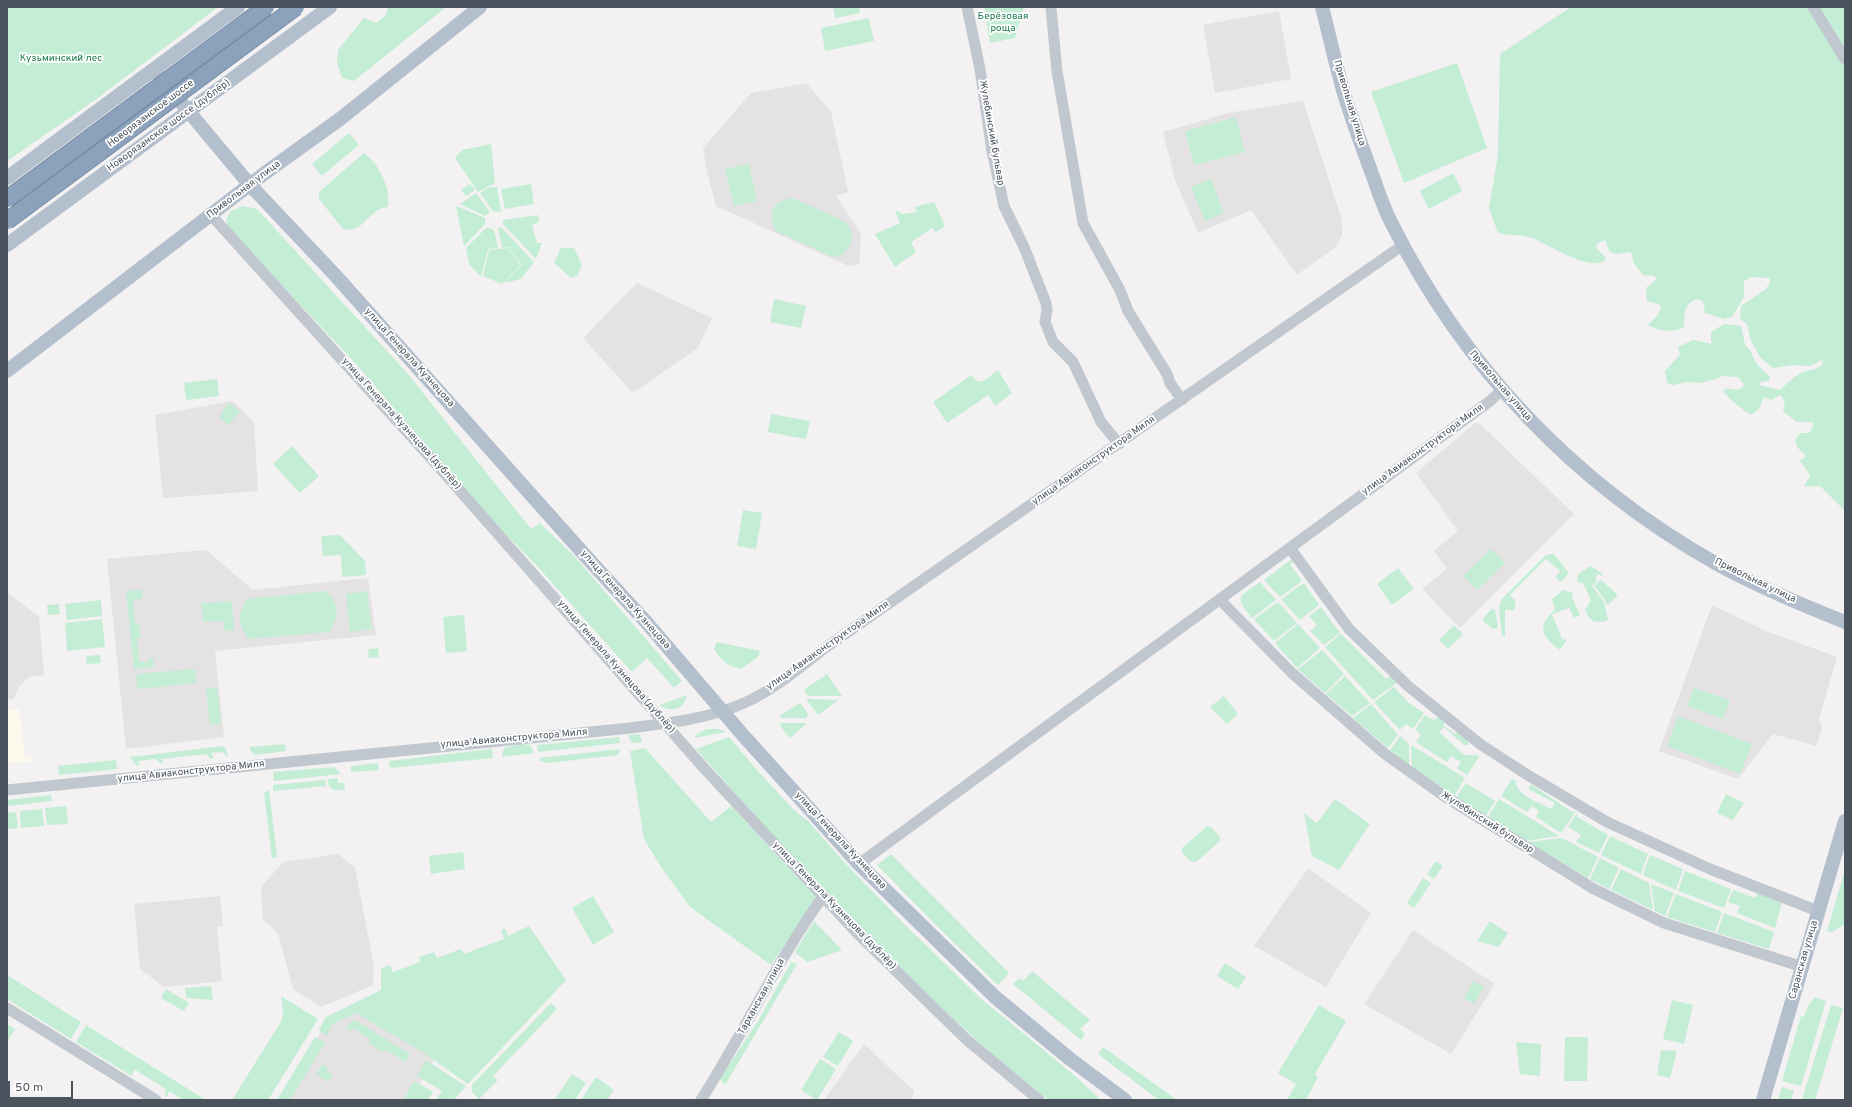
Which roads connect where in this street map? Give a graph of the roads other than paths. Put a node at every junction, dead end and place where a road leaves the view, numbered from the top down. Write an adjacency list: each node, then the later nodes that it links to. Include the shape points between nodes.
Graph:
1 (238, 7): 11 (main road)
2 (266, 7): 17 (highway, Новорязанское шоссе, bridge)
3 (296, 7): 19 (highway, Новорязанское шоссе, bridge)
4 (330, 7): 13 (main road, Новорязанское шоссе (дублёр))
5 (480, 7): 16 (main road, Привольная улица, via 340,119)
6 (968, 7): 25 (street, Жулебинский бульвар, via 992,151 1004,206 1024,247 1046,303 1045,322 1053,342 1073,362 1101,422)
7 (1322, 7): 21 (main road, Привольная улица, via 1343,91 1390,220)
8 (1813, 7): 10 (street)
9 (1051, 8): 24 (street, via 1057,71 1083,223 1120,290 1128,311)
10 (1845, 59)
11 (154, 70): 12 (main road); 13 (main road, улица Генерала Кузнецова)
12 (106, 105): 14 (main road, via 129,100 143,108 149,117 150,127); 15 (main road)
13 (190, 111): 14 (main road, Новорязанское шоссе (дублёр)); 16 (main road, улица Генерала Кузнецова)
14 (140, 148): 20 (main road, Новорязанское шоссе (дублёр))
15 (7, 178)
16 (250, 185): 18 (main road, Привольная улица); 29 (main road, улица Генерала Кузнецова, via 336,275 647,622)
17 (7, 199)
18 (211, 215): 22 (main road, Привольная улица); 30 (street, улица Генерала Кузнецова (дублёр), via 434,461)
19 (7, 221)
20 (7, 245)
21 (1403, 245): 23 (main road, Привольная улица, via 1421,278 1466,347); 24 (street, улица Авиаконструктора Миля)
22 (7, 371)
23 (1502, 390): 26 (street, улица Авиаконструктора Миля); 28 (main road, Привольная улица, via 1554,445 1636,512 1719,565 1767,589)
24 (1182, 400): 25 (street, улица Авиаконструктора Миля)
25 (1119, 444): 29 (street, улица Авиаконструктора Миля, via 788,676 745,703)
26 (1290, 548): 27 (street, улица Авиаконструктора Миля); 35 (street, via 1349,629 1408,686 1480,744 1607,822 1710,869)
27 (1220, 600): 33 (street, улица Авиаконструктора Миля); 36 (street, Жулебинский бульвар, via 1292,673 1385,754 1444,796 1594,889 1664,923)
28 (1845, 622)
29 (722, 711): 30 (street, улица Авиаконструктора Миля); 33 (main road, улица Генерала Кузнецова)
30 (665, 723): 31 (street, улица Авиаконструктора Миля, via 621,730); 34 (street, улица Генерала Кузнецова (дублёр))
31 (7, 790)
32 (1845, 821): 35 (main road, Саранская улица)
33 (859, 864): 41 (main road, улица Генерала Кузнецова, via 995,997 1070,1059)
34 (824, 895): 39 (street, Тарханская улица, via 771,978 729,1056); 40 (street, улица Генерала Кузнецова (дублёр), via 882,958 961,1034)
35 (1818, 911): 36 (main road, Саранская улица)
36 (1803, 966): 42 (main road, Саранская улица)
37 (7, 1008): 38 (street)
38 (156, 1100)
39 (701, 1100)
40 (1039, 1100)
41 (1125, 1100)
42 (1763, 1100)

